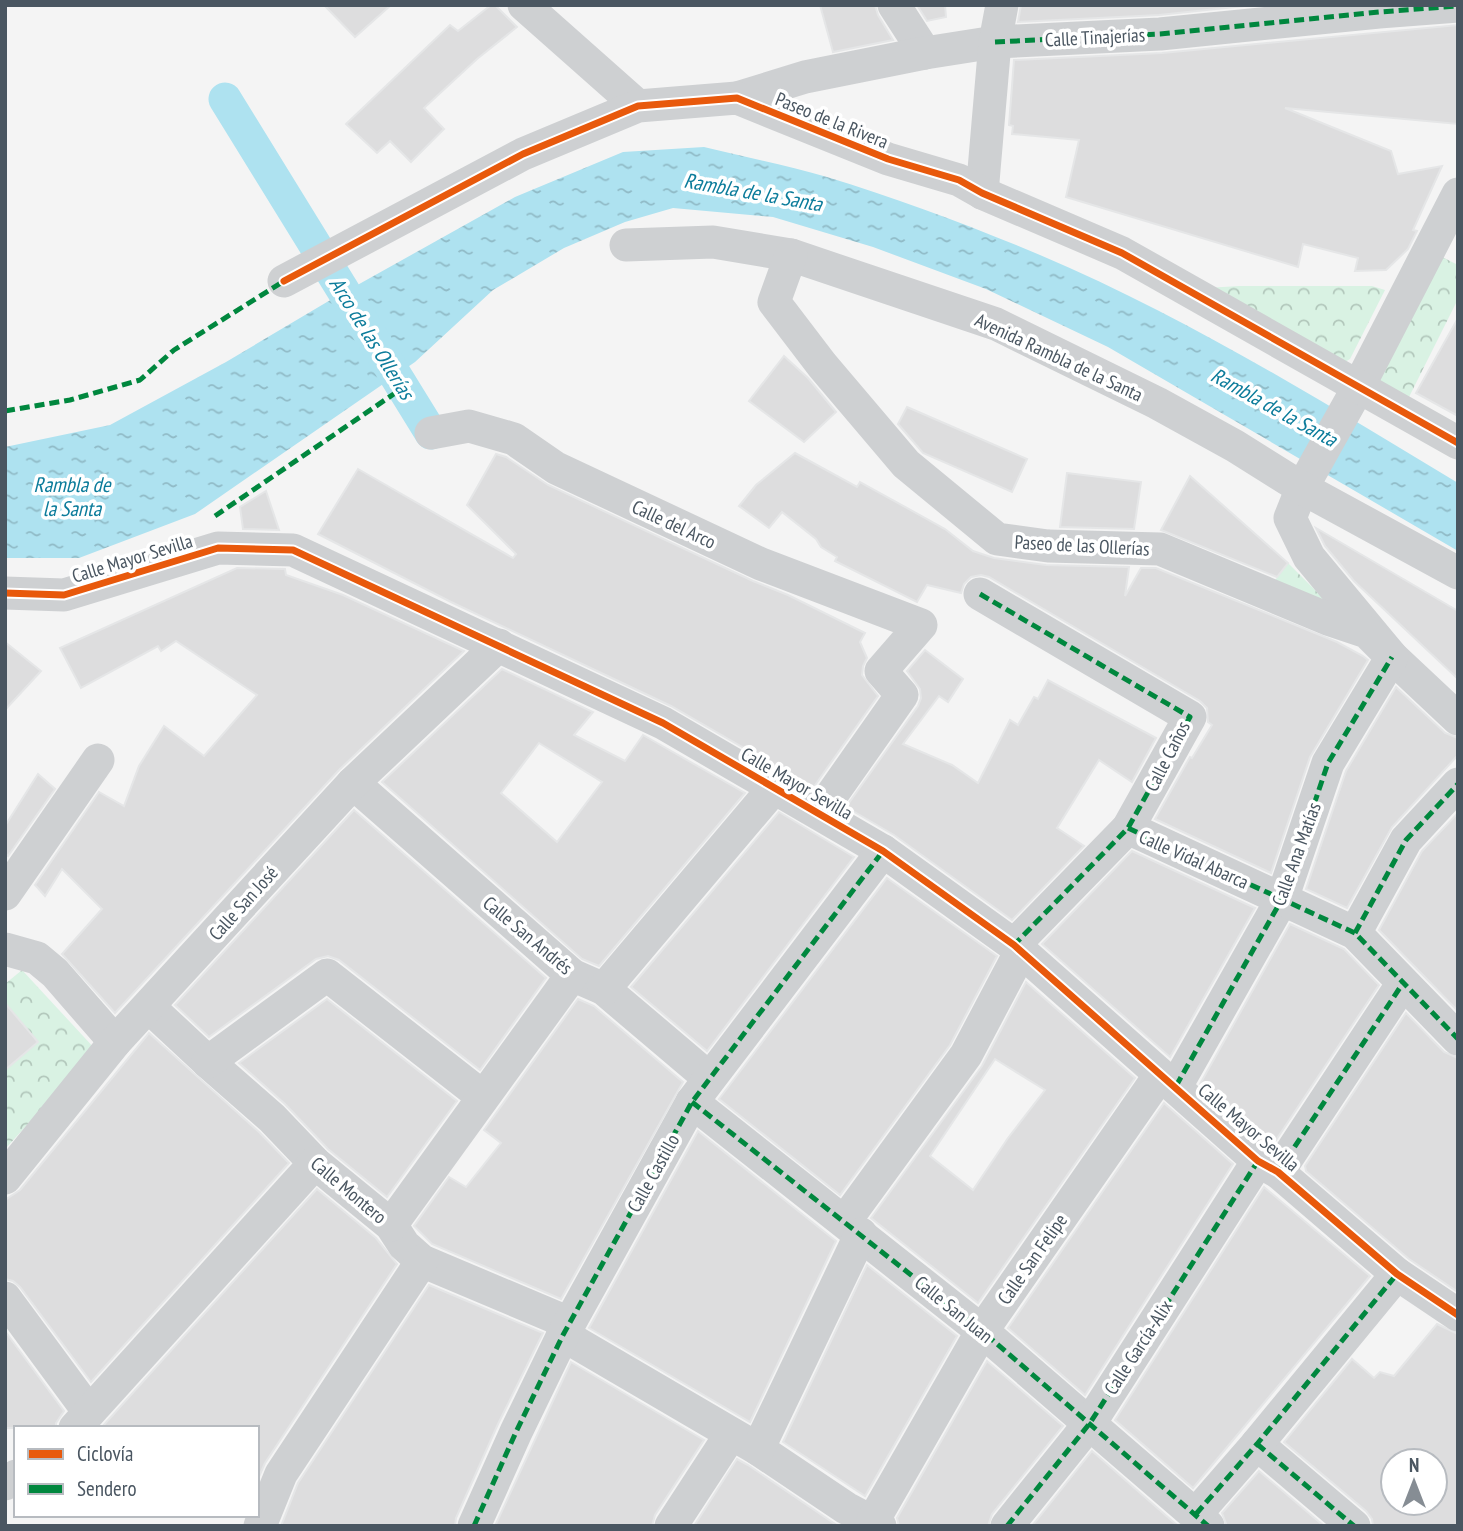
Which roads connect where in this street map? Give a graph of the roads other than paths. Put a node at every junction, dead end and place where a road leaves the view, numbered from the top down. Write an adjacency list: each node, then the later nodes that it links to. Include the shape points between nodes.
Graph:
1 (524, 5): 8 (street)
2 (894, 5): 6 (street)
3 (1002, 5): 5 (street)
4 (1458, 6): 5 (street, Calle Tinajerías, via 1160,34)
5 (995, 42): 6 (street, Calle Tinajerías); 9 (street)
6 (925, 53): 7 (street, Calle Tinajerías, via 805,78)
7 (737, 98): 8 (street, Paseo de la Rivera); 9 (street, Paseo de la Rivera, via 888,159 959,180)
8 (638, 106): 13 (street, Paseo de la Rivera, via 523,154)
9 (982, 193): 14 (street, Paseo de la Rivera, via 1122,253)
10 (1458, 194): 14 (street)
11 (626, 245): 12 (street, Avenida Rambla de la Santa, via 713,242)
12 (791, 255): 17 (street, Avenida Rambla de la Santa, via 996,324 1157,403); 22 (street, Paseo de las Ollerías, via 774,302 906,464 997,539 1048,546 1160,549 1367,632)
13 (284, 281)
14 (1359, 386): 16 (street); 17 (street)
15 (431, 433): 28 (street, Calle del Arco, via 469,426 514,439 556,468 761,565 921,625 881,671 902,695)
16 (1458, 443)
17 (1302, 488): 18 (street, Avenida Rambla de la Santa); 22 (street, via 1290,518 1309,557)
18 (1458, 573)
19 (5, 593): 21 (street, Calle Mayor Sevilla, via 64,595 218,548 293,550)
20 (980, 594): 29 (street, Calle Caños, via 1190,717)
21 (499, 645): 25 (street, Calle San José); 27 (street, Calle Mayor Sevilla, via 663,723)
22 (1392, 657): 23 (street); 32 (street, Calle Ana Matías, via 1328,763)
23 (1458, 719)
24 (98, 760): 31 (street)
25 (353, 783): 36 (street, Calle San Andrés); 39 (street, Calle San José)
26 (1458, 784): 33 (street, via 1406,840)
27 (774, 788): 28 (street, Calle Mayor Sevilla); 38 (street)
28 (819, 813): 30 (street, Calle Mayor Sevilla)
29 (1128, 828): 32 (street, Calle Vidal Abarca); 34 (street, Calle Caños)
30 (883, 851): 34 (street, Calle Mayor Sevilla); 44 (street, Calle Castillo)
31 (5, 894)
32 (1282, 899): 33 (street, Calle Vidal Abarca); 43 (street, Calle Ana Matías)
33 (1354, 933): 37 (street, Calle Vidal Abarca)
34 (1018, 948): 43 (street, Calle Mayor Sevilla); 50 (street, Calle Caños, via 966,1055)
35 (5, 949): 41 (street, via 37,957)
36 (572, 975): 38 (street, Calle San Andrés); 45 (street)
37 (1404, 983): 40 (street, Calle Vidal Abarca); 47 (street, Calle García-Alix)
38 (604, 989): 44 (street, Calle San Andrés)
39 (149, 1007): 41 (street, Calle San José); 42 (street, Calle Montero)
40 (1458, 1039)
41 (115, 1042): 48 (street, Calle San José)
42 (208, 1062): 45 (street, via 327,975); 46 (street, Calle Montero)
43 (1168, 1081): 47 (street, Calle Mayor Sevilla); 55 (street, Calle San Felipe)
44 (700, 1090): 50 (street, Calle San Juan); 56 (street, Calle Castillo)
45 (482, 1096): 49 (street)
46 (315, 1163): 49 (street, Calle Montero); 57 (street)
47 (1268, 1166): 52 (street, Calle Mayor Sevilla); 58 (street, Calle García-Alix)
48 (5, 1178)
49 (391, 1225): 51 (street, Calle Montero)
50 (853, 1227): 55 (street, Calle San Juan); 59 (street, Calle Caños)
51 (422, 1261): 56 (street, Calle Montero, via 562,1320); 63 (street, via 281,1474)
52 (1396, 1274): 54 (street, Calle Mayor Sevilla); 60 (street)
53 (5, 1298): 57 (street)
54 (1458, 1315)
55 (982, 1331): 58 (street, Calle San Juan); 61 (street, Calle San Felipe)
56 (564, 1335): 59 (street); 64 (street, Calle Castillo)
57 (82, 1420)
58 (1090, 1423): 62 (street, Calle San Juan); 66 (street, Calle García-Alix)
59 (744, 1442): 61 (street); 65 (street, Calle Caños)
60 (1257, 1444): 62 (street); 67 (street)
61 (858, 1520)
62 (1204, 1522)
63 (260, 1526)
64 (474, 1526)
65 (671, 1526)
66 (1007, 1526)
67 (1354, 1526)

